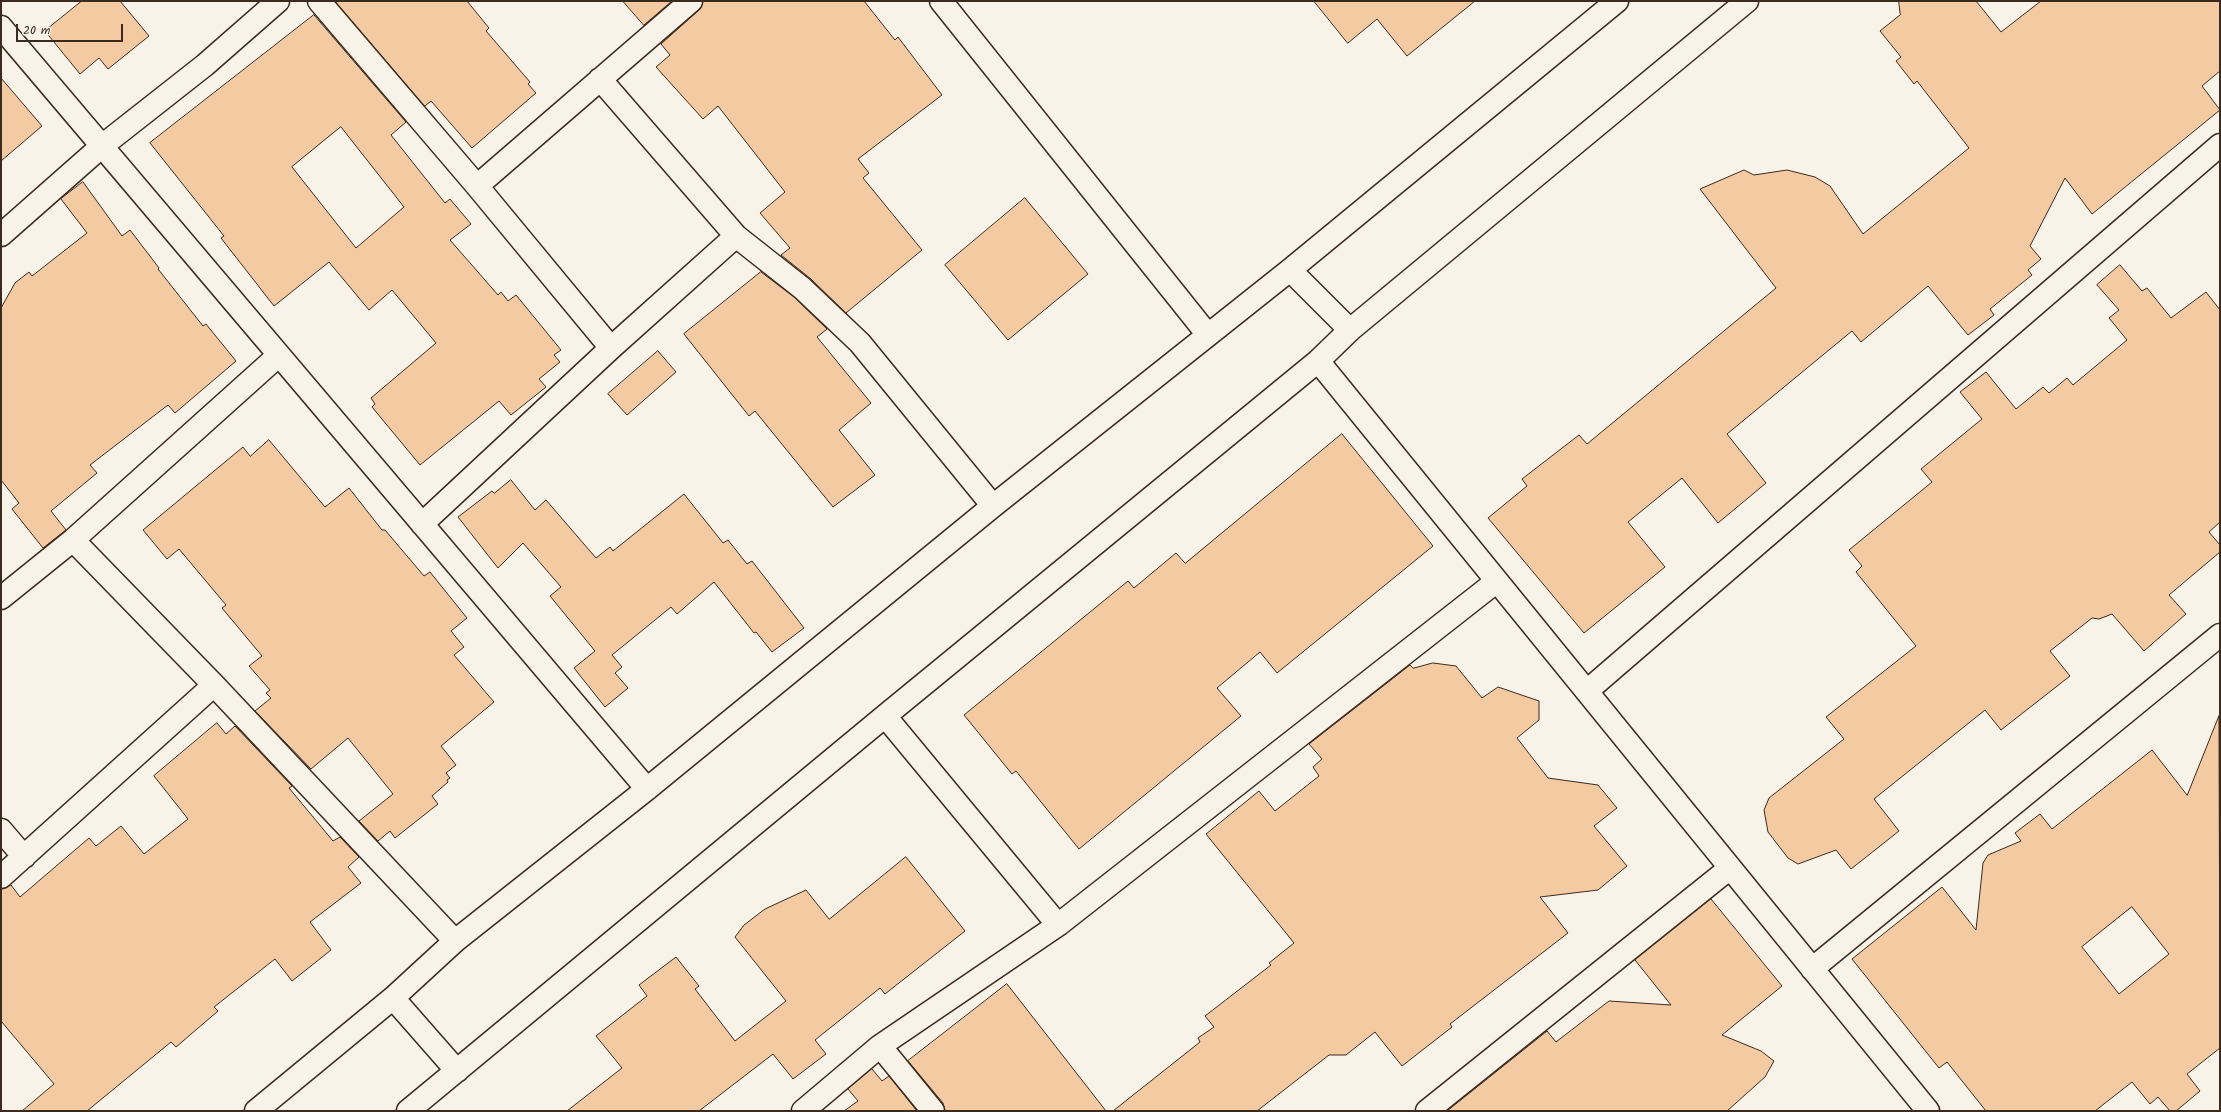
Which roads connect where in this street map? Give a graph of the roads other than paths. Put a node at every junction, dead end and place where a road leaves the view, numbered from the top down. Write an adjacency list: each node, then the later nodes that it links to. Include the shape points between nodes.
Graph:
1 (278, 1): 10 (street, via 206,65)
2 (319, 1): 11 (street)
3 (691, 1): 8 (street)
4 (941, 1): 16 (street)
5 (1617, 1): 14 (street)
6 (1747, 1): 15 (street)
7 (1, 27): 10 (street)
8 (600, 79): 11 (street); 13 (street)
9 (2220, 145): 27 (street)
10 (102, 146): 12 (street); 18 (street)
11 (477, 186): 17 (street)
12 (1, 235)
13 (736, 236): 17 (street); 20 (street, via 802,288 860,343)
14 (1290, 270): 15 (street); 16 (street)
15 (1350, 330): 19 (street)
16 (1208, 335): 20 (street)
17 (610, 348): 21 (street)
18 (279, 355): 21 (street); 22 (street)
19 (1318, 361): 23 (street); 28 (street)
20 (993, 506): 29 (street)
21 (422, 524): 29 (street)
22 (73, 540): 24 (street); 26 (street)
23 (1497, 581): 27 (street); 34 (street)
24 (1, 598)
25 (2220, 635): 36 (street)
26 (214, 685): 31 (street); 35 (street)
27 (1587, 691): 32 (street)
28 (885, 716): 34 (street); 39 (street)
29 (647, 789): 35 (street)
30 (1, 830): 31 (street)
31 (24, 857): 33 (street)
32 (1730, 868): 36 (street); 44 (street)
33 (1, 878)
34 (1058, 924): 38 (street)
35 (455, 941): 37 (street)
36 (1812, 969): 45 (street)
37 (393, 998): 39 (street); 41 (street)
38 (880, 1046): 42 (street); 43 (street)
39 (457, 1070): 40 (street)
40 (420, 1108)
41 (256, 1111)
42 (803, 1111)
43 (933, 1111)
44 (1427, 1111)
45 (1928, 1111)

